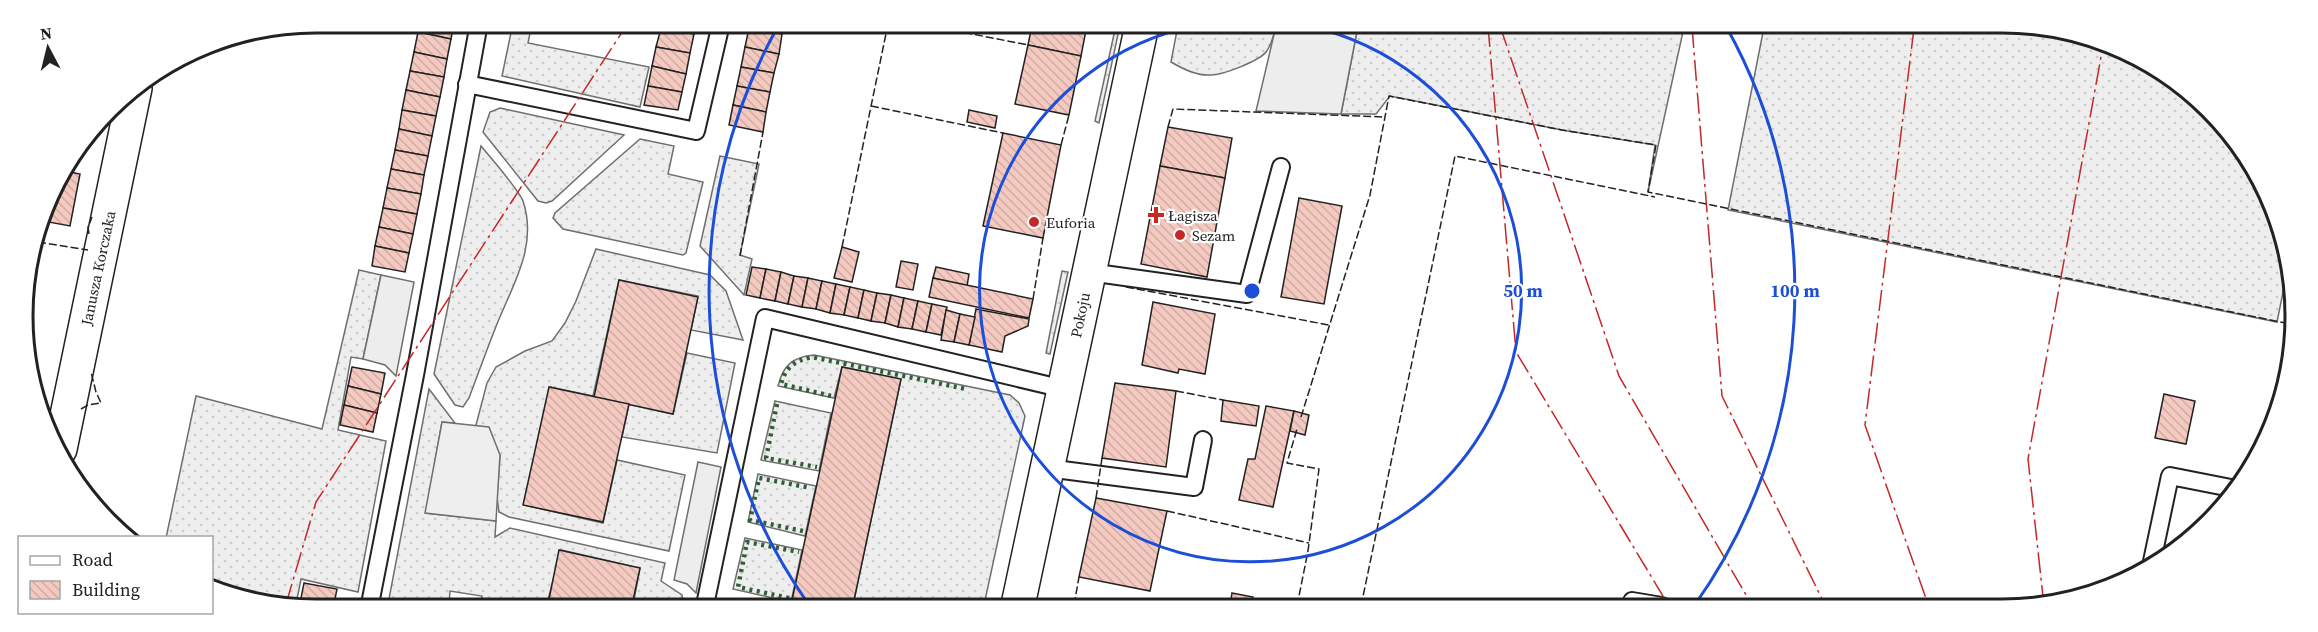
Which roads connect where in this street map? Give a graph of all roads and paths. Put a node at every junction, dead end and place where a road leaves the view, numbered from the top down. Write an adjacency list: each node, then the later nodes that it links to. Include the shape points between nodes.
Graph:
1 (477, 33): 4 (lane)
2 (719, 33): 4 (lane, via 696,131)
3 (1140, 33): 7 (street, Pokoju)
4 (467, 84): 14 (lane)
5 (132, 100): 9 (street, Janusza Korczaka)
6 (1281, 167): 7 (lane, via 1247,294)
7 (1089, 272): 8 (street, Pokoju)
8 (1064, 389): 11 (street, Pokoju); 15 (lane, via 765,318)
9 (62, 440)
10 (1203, 440): 11 (lane, via 1194,487)
11 (1047, 468): 16 (street, Pokoju)
12 (2227, 487): 13 (lane, via 2170,476)
13 (2153, 554)
14 (371, 599)
15 (706, 599)
16 (1019, 599)

